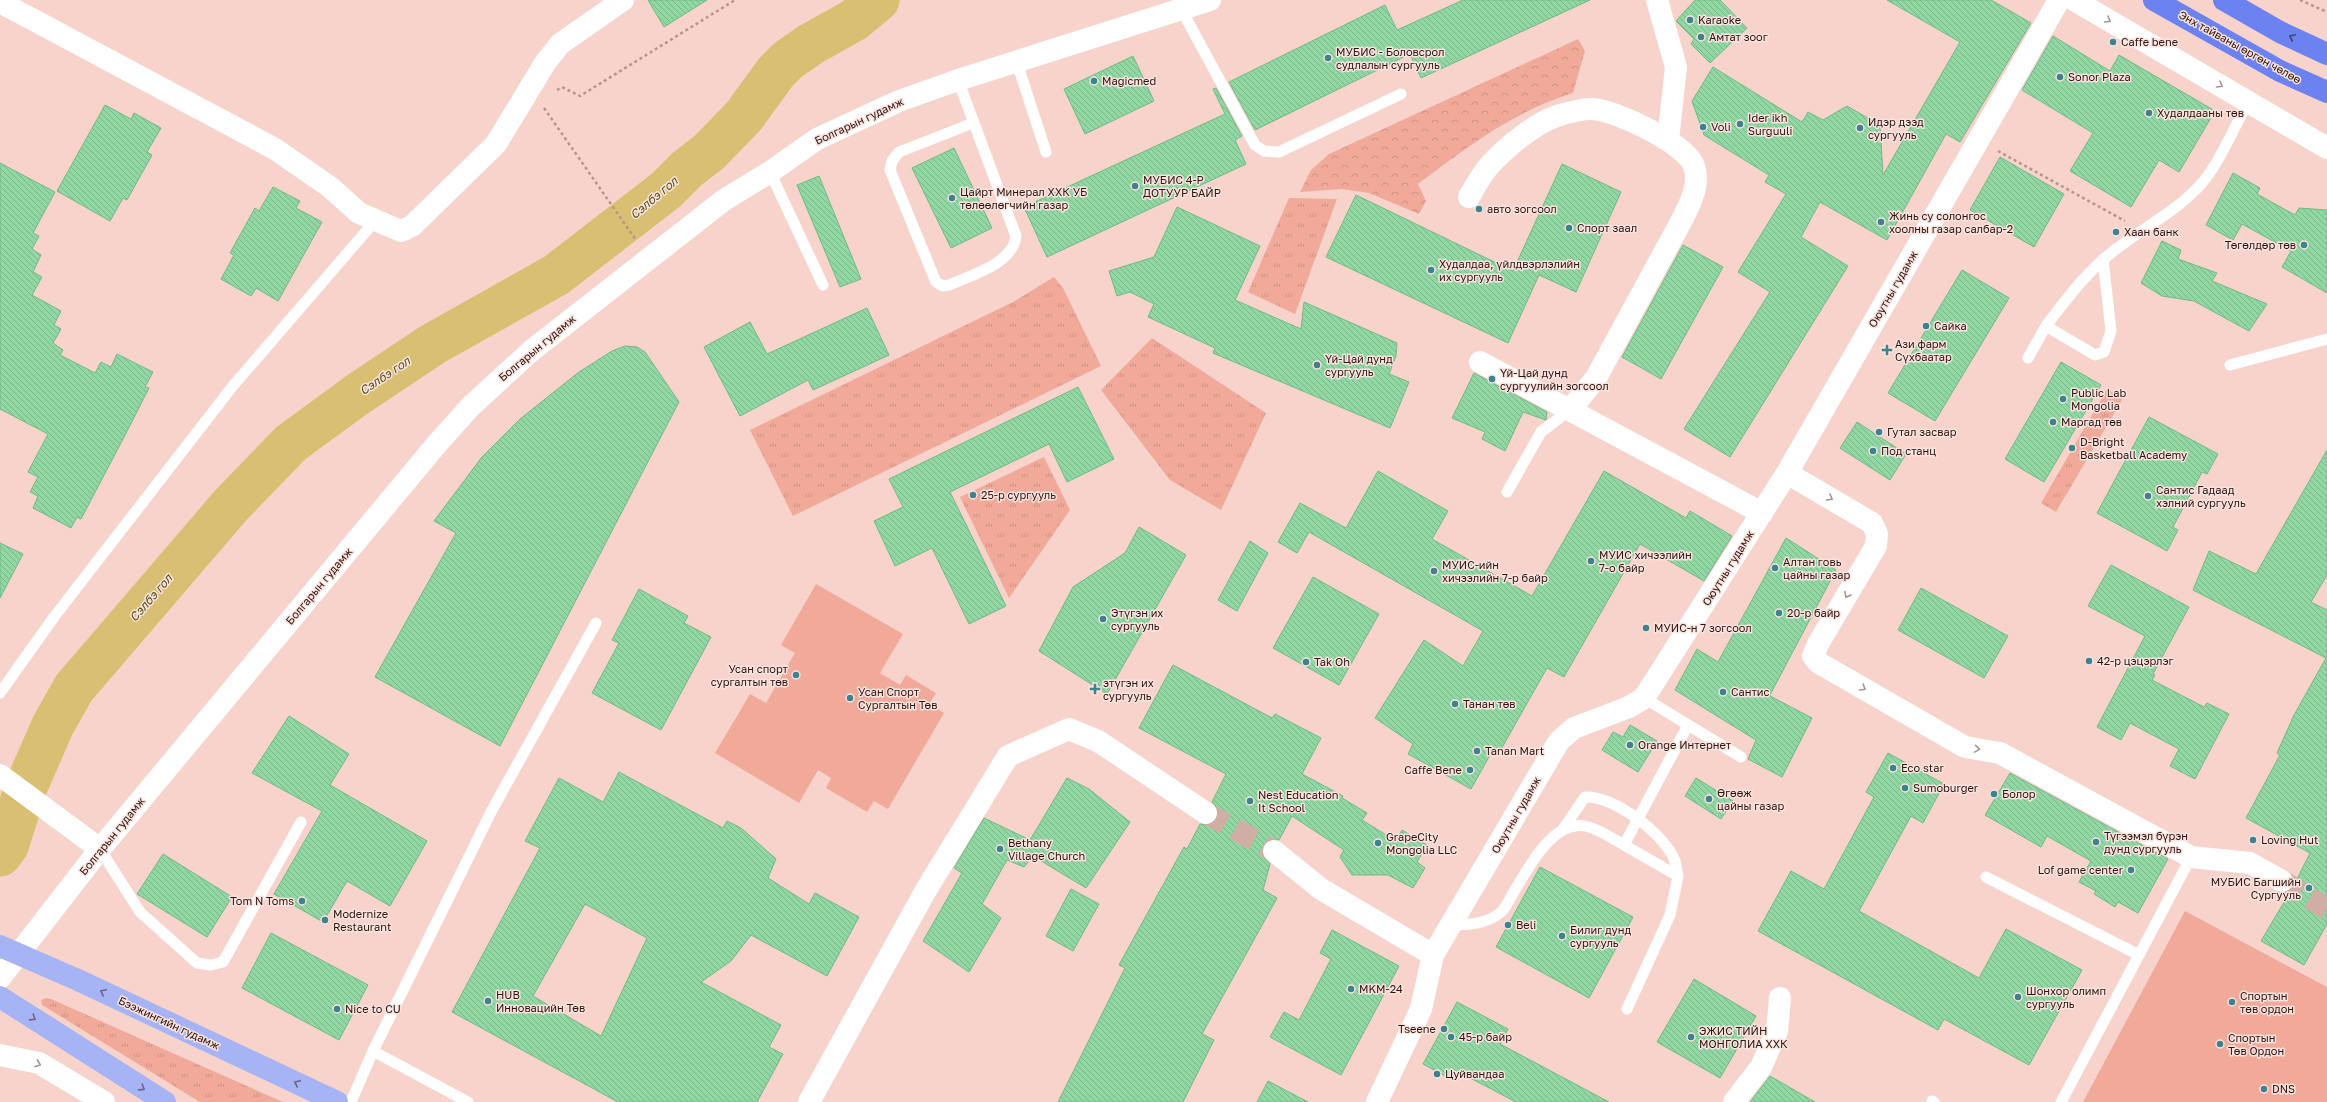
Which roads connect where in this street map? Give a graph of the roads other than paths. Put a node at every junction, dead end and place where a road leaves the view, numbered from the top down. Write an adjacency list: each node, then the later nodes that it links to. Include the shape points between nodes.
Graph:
1 (623, 0): 22 (street, via 560,44 545,62 496,144 412,226 401,231)
2 (1210, 0): 9 (street, Болгарын гудамж)
3 (1657, 0): 17 (street, via 1676,67)
4 (2059, 0): 31 (street, Оюутны гудамж)
5 (2074, 0): 15 (street, one-way to 15)
6 (2154, 0): 13 (highway, Энх тайваны өргөн чөлөө, via 2280,71)
7 (2224, 0): 10 (highway, one-way to 7, via 2280,32)
8 (0, 2): 22 (street, via 275,149 330,188 359,213)
9 (1181, 9): 11 (street, Болгарын гудамж); 14 (lane, via 1255,145 1264,151 1279,152)
10 (2327, 54)
11 (1016, 60): 12 (street, Болгарын гудамж); 19 (lane)
12 (958, 80): 16 (lane); 20 (street, Болгарын гудамж, via 899,101 831,132)
13 (2327, 92)
14 (1401, 94)
15 (2249, 101): 18 (street); 23 (lane, via 2213,168 2201,183 2187,197)
16 (973, 123): 16 (lane, via 1016,236 1015,243 1001,260 943,286 936,282 890,170 892,161 899,152)
17 (1668, 140): 21 (street, via 1632,120 1593,109 1556,116 1528,132 1489,166); 30 (street, via 1693,164 1696,178 1694,193 1643,295 1600,371)
18 (2327, 148)
19 (1046, 152)
20 (770, 172): 24 (lane); 45 (street, Болгарын гудамж, via 724,200 676,236 531,351 470,407)
21 (1469, 197)
22 (375, 221): 35 (lane, via 232,387 54,617)
23 (2104, 260): 25 (lane, via 2058,308); 25 (lane, via 2111,330 2104,352 2095,355)
24 (823, 285)
25 (2046, 326): 27 (lane)
26 (2327, 339): 29 (lane)
27 (2028, 358)
28 (1480, 362): 30 (street)
29 (2230, 365)
30 (1570, 410): 32 (lane, via 1541,432); 33 (street)
31 (1787, 473): 33 (street, Оюутны гудамж); 47 (street, one-way to 47, via 1872,523 1877,534 1876,546 1818,644 1813,656 1819,663 1965,747 2000,753)
32 (1507, 492)
33 (1762, 513): 36 (street, Оюутны гудамж)
34 (596, 623): 59 (lane, via 492,810)
35 (0, 693)
36 (1644, 698): 37 (lane); 51 (street, Оюутны гудамж, via 1629,707 1574,728 1559,741)
37 (1688, 725): 38 (lane); 41 (lane)
38 (1741, 757)
39 (0, 775): 45 (street)
40 (1206, 813): 65 (street, via 1098,741 1069,729 1008,756 926,890)
41 (1637, 820): 43 (lane, via 1609,802 1592,796 1585,797); 44 (lane); 48 (lane, via 1652,829 1666,846 1674,860)
42 (301, 822): 45 (lane, via 224,962 211,965 197,963 140,912)
43 (1563, 829): 44 (lane, via 1576,825 1589,827); 51 (lane, via 1550,839 1502,913 1485,922)
44 (1624, 845): 48 (lane)
45 (100, 849): 55 (street, Болгарын гудамж)
46 (1274, 851): 53 (street, via 1321,889)
47 (2191, 857): 50 (street, via 2250,863); 54 (lane)
48 (1678, 876): 58 (lane, via 1670,915)
49 (1986, 877): 54 (lane)
50 (2282, 881)
51 (1451, 925): 53 (street, Оюутны гудамж)
52 (0, 946): 61 (main road, Бээжингийн гудамж, one-way to 52)
53 (1433, 955): 66 (street, Оюутны гудамж, via 1421,1009)
54 (2139, 955): 68 (lane)
55 (0, 978)
56 (0, 997): 63 (main road, one-way to 63)
57 (1780, 998): 67 (street, via 1777,1031 1760,1067)
58 (1627, 1009)
59 (373, 1051): 61 (lane); 64 (lane)
60 (0, 1055): 62 (street, one-way to 62, via 38,1063)
61 (340, 1101)
62 (104, 1102)
63 (164, 1102)
64 (468, 1102)
65 (809, 1102)
66 (1376, 1102)
67 (1734, 1102)
68 (2061, 1102)

